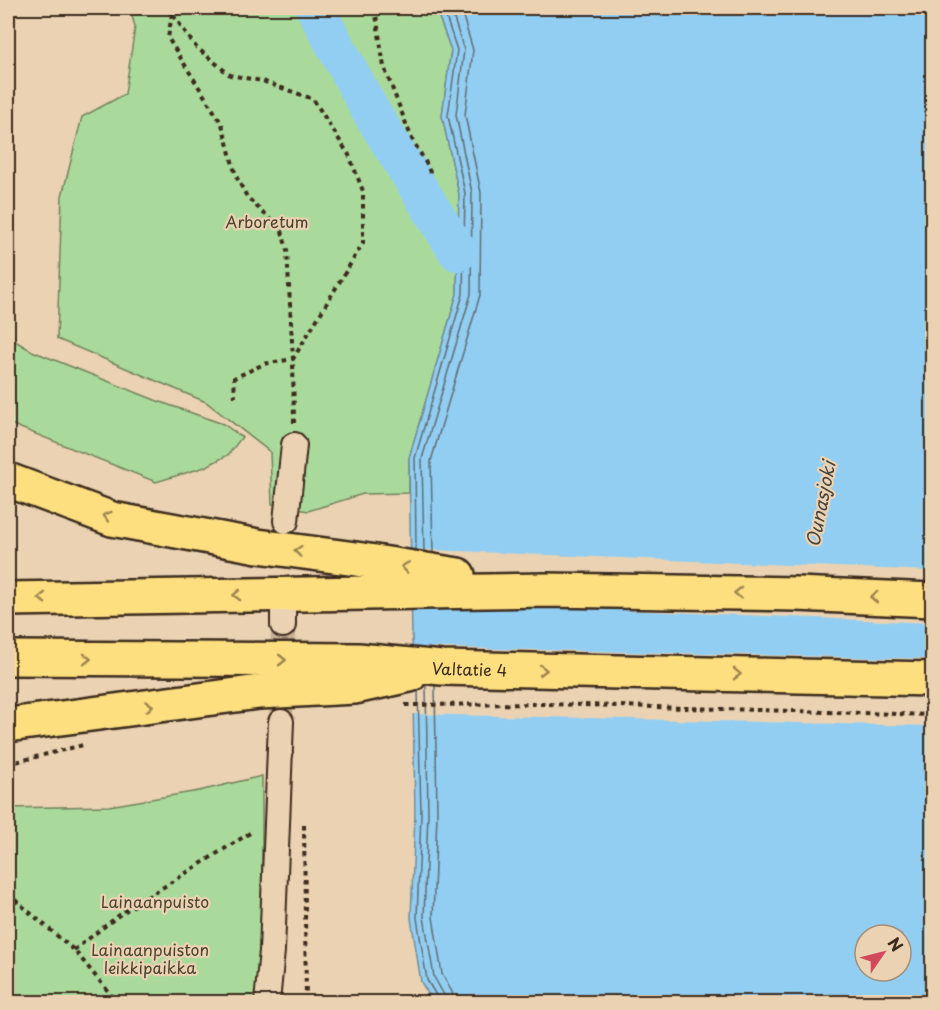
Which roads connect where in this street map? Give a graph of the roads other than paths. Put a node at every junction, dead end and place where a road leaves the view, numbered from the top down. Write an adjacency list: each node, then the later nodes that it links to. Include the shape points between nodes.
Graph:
1 (294, 445): 3 (street)
2 (8, 480): 4 (highway, one-way to 2, via 258,546 112,519)
3 (286, 521)
4 (546, 590): 5 (highway, one-way to 5); 6 (highway, one-way to 4)
5 (8, 599)
6 (933, 600)
7 (8, 658): 8 (highway, one-way to 8)
8 (357, 673): 9 (highway, Valtatie 4, one-way to 9, via 442,668); 11 (highway, one-way to 8, via 259,692)
9 (933, 679)
10 (281, 722): 12 (street)
11 (8, 725)
12 (267, 1002)

